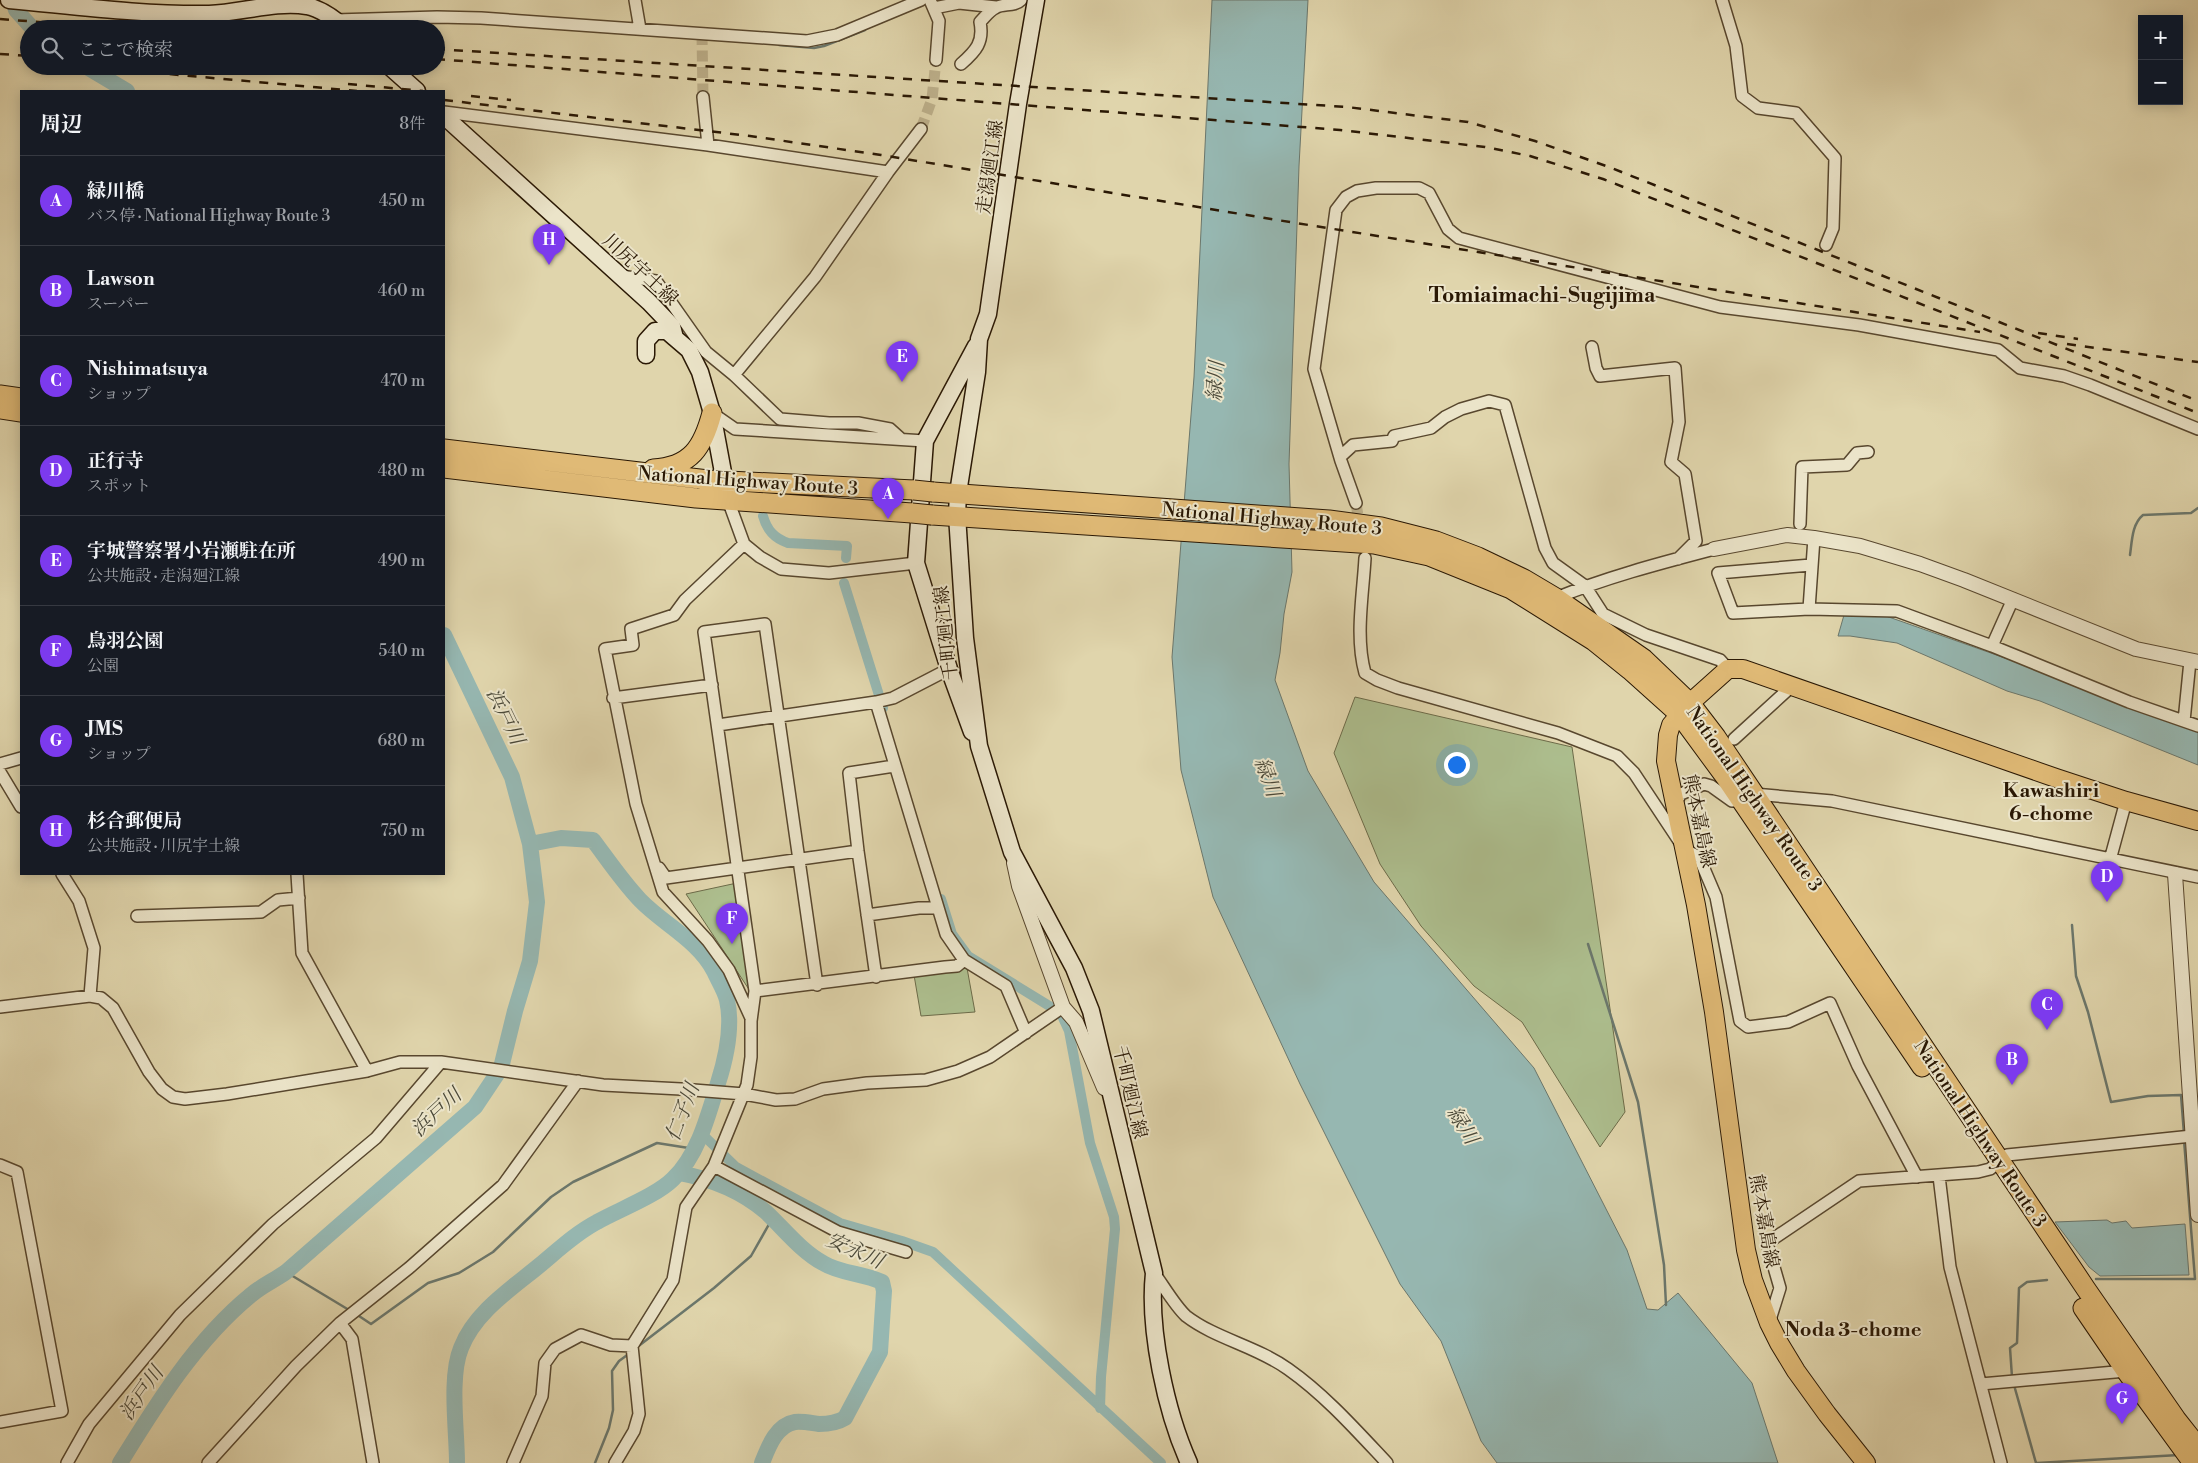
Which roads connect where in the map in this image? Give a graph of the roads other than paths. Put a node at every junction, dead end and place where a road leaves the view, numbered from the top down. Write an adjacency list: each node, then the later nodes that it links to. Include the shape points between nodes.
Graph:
1 (8, 0): 10 (main road)
2 (635, 0): 14 (street)
3 (921, 0): 9 (street)
4 (1021, 0): 11 (street)
5 (1036, 0): 28 (main road, 走潟廻江線, via 988,314)
6 (1722, 0): 25 (street, via 1736,46 1742,96 1758,108 1796,113 1835,158 1833,228)
7 (311, 3): 10 (main road, via 208,14); 12 (main road)
8 (932, 4): 11 (street); 15 (street, via 939,22)
9 (893, 5): 14 (street, via 837,35 807,41)
10 (124, 6)
11 (996, 6): 16 (street, via 980,22 982,35 972,54)
12 (334, 20)
13 (395, 20): 14 (street, via 481,18)
14 (640, 29)
15 (936, 60)
16 (961, 64)
17 (398, 75): 18 (main road)
18 (416, 90)
19 (703, 97): 23 (street)
20 (445, 112): 23 (street)
21 (445, 117): 26 (main road, 川尻宇土線)
22 (921, 129): 24 (street)
23 (708, 145): 24 (street)
24 (888, 172): 31 (street, via 815,277)
25 (1826, 245)
26 (621, 276): 27 (main road, 川尻宇土線, via 672,326); 31 (street, via 656,281 706,352)
27 (675, 338): 30 (main road, via 668,331 655,331 646,341); 36 (main road, 川尻宇土線, via 689,350 700,372)
28 (979, 339): 39 (main road, 走潟廻江線); 46 (main road, 走潟廻江線)
29 (1592, 347): 54 (street, via 1600,376 1675,368 1679,422 1671,462 1685,474 1696,541)
30 (646, 354)
31 (734, 375): 38 (street, via 780,419 858,423 890,430)
32 (0, 395): 33 (highway)
33 (20, 398)
34 (0, 409): 35 (highway)
35 (20, 412)
36 (712, 413): 38 (street, via 735,429); 44 (highway, via 703,443 689,457 676,465 658,469); 45 (main road, 川尻宇土線)
37 (2198, 429): 42 (street, via 2064,376 2020,368 1998,350 1720,307 1459,238 1448,229 1430,193 1419,188 1376,188 1357,191 1346,197 1336,210 1318,339 1314,369)
38 (900, 438): 39 (street)
39 (925, 441): 55 (main road, 走潟廻江線)
40 (445, 449): 44 (highway, National Highway Route 3)
41 (1868, 452): 49 (street, via 1857,453 1847,465 1802,467)
42 (1340, 457): 47 (street); 57 (street, via 1353,445 1392,441 1394,436 1431,428 1461,409 1489,401 1505,405 1545,548 1553,563)
43 (445, 468): 45 (highway, National Highway Route 3, via 696,498)
44 (624, 471): 45 (highway, National Highway Route 3)
45 (727, 491): 46 (highway, National Highway Route 3, bridge, via 914,490); 48 (highway, National Highway Route 3, bridge); 51 (street)
46 (964, 493): 48 (main road, 走潟廻江線); 58 (highway, National Highway Route 3, via 1329,520 1381,527 1436,541 1478,557)
47 (1356, 504)
48 (962, 516): 69 (highway, National Highway Route 3, via 1374,544 1429,556 1511,589 1594,641); 75 (main road, 千町廻江線, via 965,638)
49 (1800, 524)
50 (1814, 538): 52 (street, via 1775,536); 56 (street); 59 (street, via 1860,546 1920,564)
51 (744, 544): 55 (street, via 774,565 794,572 829,573); 67 (street, via 685,600 674,615 631,629 633,645 605,649)
52 (1714, 549): 54 (street)
53 (1365, 558): 85 (street, via 1361,621 1362,662 1366,673 1398,688 1558,733 1617,756 1634,773)
54 (1678, 558): 57 (street)
55 (916, 563): 63 (main road, 千町廻江線)
56 (1811, 565): 60 (street); 60 (street, via 1718,573 1733,613)
57 (1585, 586): 58 (street); 64 (street, via 1603,614 1646,635 1720,660)
58 (1556, 598): 69 (highway, National Highway Route 3, via 1644,659)
59 (2013, 599): 61 (street); 62 (street, via 2136,649)
60 (1809, 609): 61 (street, via 1897,611)
61 (1992, 646): 71 (street)
62 (2194, 661): 71 (street)
63 (949, 669): 68 (street, via 893,698); 75 (main road, 千町廻江線, via 968,725)
64 (1728, 669): 66 (main road, via 1743,669); 69 (main road, 熊本嘉島線)
65 (712, 685): 67 (street); 70 (street, via 704,632 765,624); 72 (street)
66 (1792, 686): 74 (street); 81 (main road)
67 (614, 698): 90 (street, via 636,804)
68 (876, 702): 70 (street); 78 (street)
69 (1684, 709): 80 (highway, National Highway Route 3); 82 (main road, 熊本嘉島線, via 1671,725 1668,735 1666,761)
70 (778, 716): 72 (street); 88 (street)
71 (2184, 721): 73 (street)
72 (718, 725): 91 (street)
73 (2198, 726)
74 (1734, 739)
75 (979, 746): 87 (main road, 千町廻江線)
76 (20, 758): 77 (street)
77 (0, 764)
78 (894, 766): 86 (street, via 849,773); 97 (street)
79 (0, 772): 83 (street)
80 (1747, 797): 82 (street, via 1732,801 1704,784 1689,789); 89 (street, via 1832,801); 117 (highway, National Highway Route 3)
81 (2126, 801): 84 (main road); 89 (street)
82 (1674, 803): 85 (main road, 熊本嘉島線)
83 (20, 805)
84 (2198, 820)
85 (1685, 850): 120 (street, via 1698,857 1716,897 1740,1021 1748,1027 1788,1022 1830,1003 1858,1066); 126 (main road, 熊本嘉島線, via 1714,1012 1746,1250)
86 (858, 851): 88 (street); 99 (street)
87 (1012, 852): 106 (street, via 1019,886); 114 (main road, 千町廻江線, via 1078,976 1091,1011)
88 (800, 859): 91 (street); 102 (street)
89 (2110, 860): 92 (street)
90 (655, 862): 91 (street, via 666,878); 107 (street, via 663,892 708,941 729,970)
91 (738, 868): 103 (street)
92 (2175, 874): 95 (street); 113 (street)
93 (63, 875): 104 (street, via 79,901 94,948)
94 (297, 875): 96 (street)
95 (2197, 875)
96 (298, 898): 98 (street, via 278,900 261,912); 110 (street, via 302,953)
97 (938, 908): 99 (street); 100 (street, via 946,934)
98 (137, 916)
99 (867, 916): 101 (street)
100 (964, 960): 101 (street, via 957,966); 108 (street, via 1006,986)
101 (876, 977): 102 (street)
102 (818, 985): 103 (street)
103 (755, 991): 107 (street)
104 (90, 996): 105 (street); 110 (street, via 101,998 113,1008 148,1072 173,1097 185,1099 227,1094)
105 (0, 1006)
106 (1063, 1007): 108 (street); 114 (street, via 1076,1022)
107 (751, 1021): 112 (street, via 751,1057)
108 (1026, 1033): 112 (street, via 990,1057 926,1080 822,1089 795,1099 776,1100)
109 (441, 1062): 110 (street, via 400,1062); 111 (street); 132 (street, via 376,1138 274,1224 180,1315 89,1424)
110 (367, 1071)
111 (578, 1080): 112 (street, via 603,1085); 125 (street, via 503,1185 409,1268)
112 (744, 1094): 118 (street)
113 (2194, 1102): 115 (street)
114 (1116, 1112): 124 (main road, 千町廻江線)
115 (2192, 1136): 117 (street, via 2007,1155); 119 (street)
116 (0, 1165): 130 (street, via 17,1172 62,1412)
117 (1994, 1165): 121 (street, via 1978,1172); 128 (highway, National Highway Route 3); 131 (highway, National Highway Route 3)
118 (714, 1166): 123 (street, via 838,1232); 127 (street, via 686,1207 674,1280)
119 (2197, 1172): 122 (street)
120 (1917, 1176): 121 (street); 126 (street, via 1859,1181 1767,1243 1780,1288)
121 (1939, 1176): 129 (street, via 1950,1266)
122 (2198, 1215)
123 (906, 1252)
124 (1154, 1273): 137 (main road, 千町廻江線, via 1152,1290 1157,1348 1171,1413); 138 (street, via 1185,1315 1288,1368 1326,1400)
125 (340, 1323): 133 (street, via 296,1366); 134 (street, via 352,1338)
126 (1769, 1323): 139 (main road, 熊本嘉島線, via 1796,1371)
127 (632, 1346): 135 (street, via 611,1345 581,1335 555,1349 545,1364 542,1396); 136 (street, via 639,1414 634,1431)
128 (2126, 1372): 129 (street); 141 (highway, National Highway Route 3)
129 (1981, 1384): 140 (street)
130 (0, 1422)
131 (2198, 1447)
132 (67, 1463)
133 (208, 1463)
134 (374, 1463)
135 (513, 1463)
136 (615, 1463)
137 (1189, 1463)
138 (1387, 1463)
139 (1866, 1463)
140 (2001, 1463)
141 (2193, 1463)

